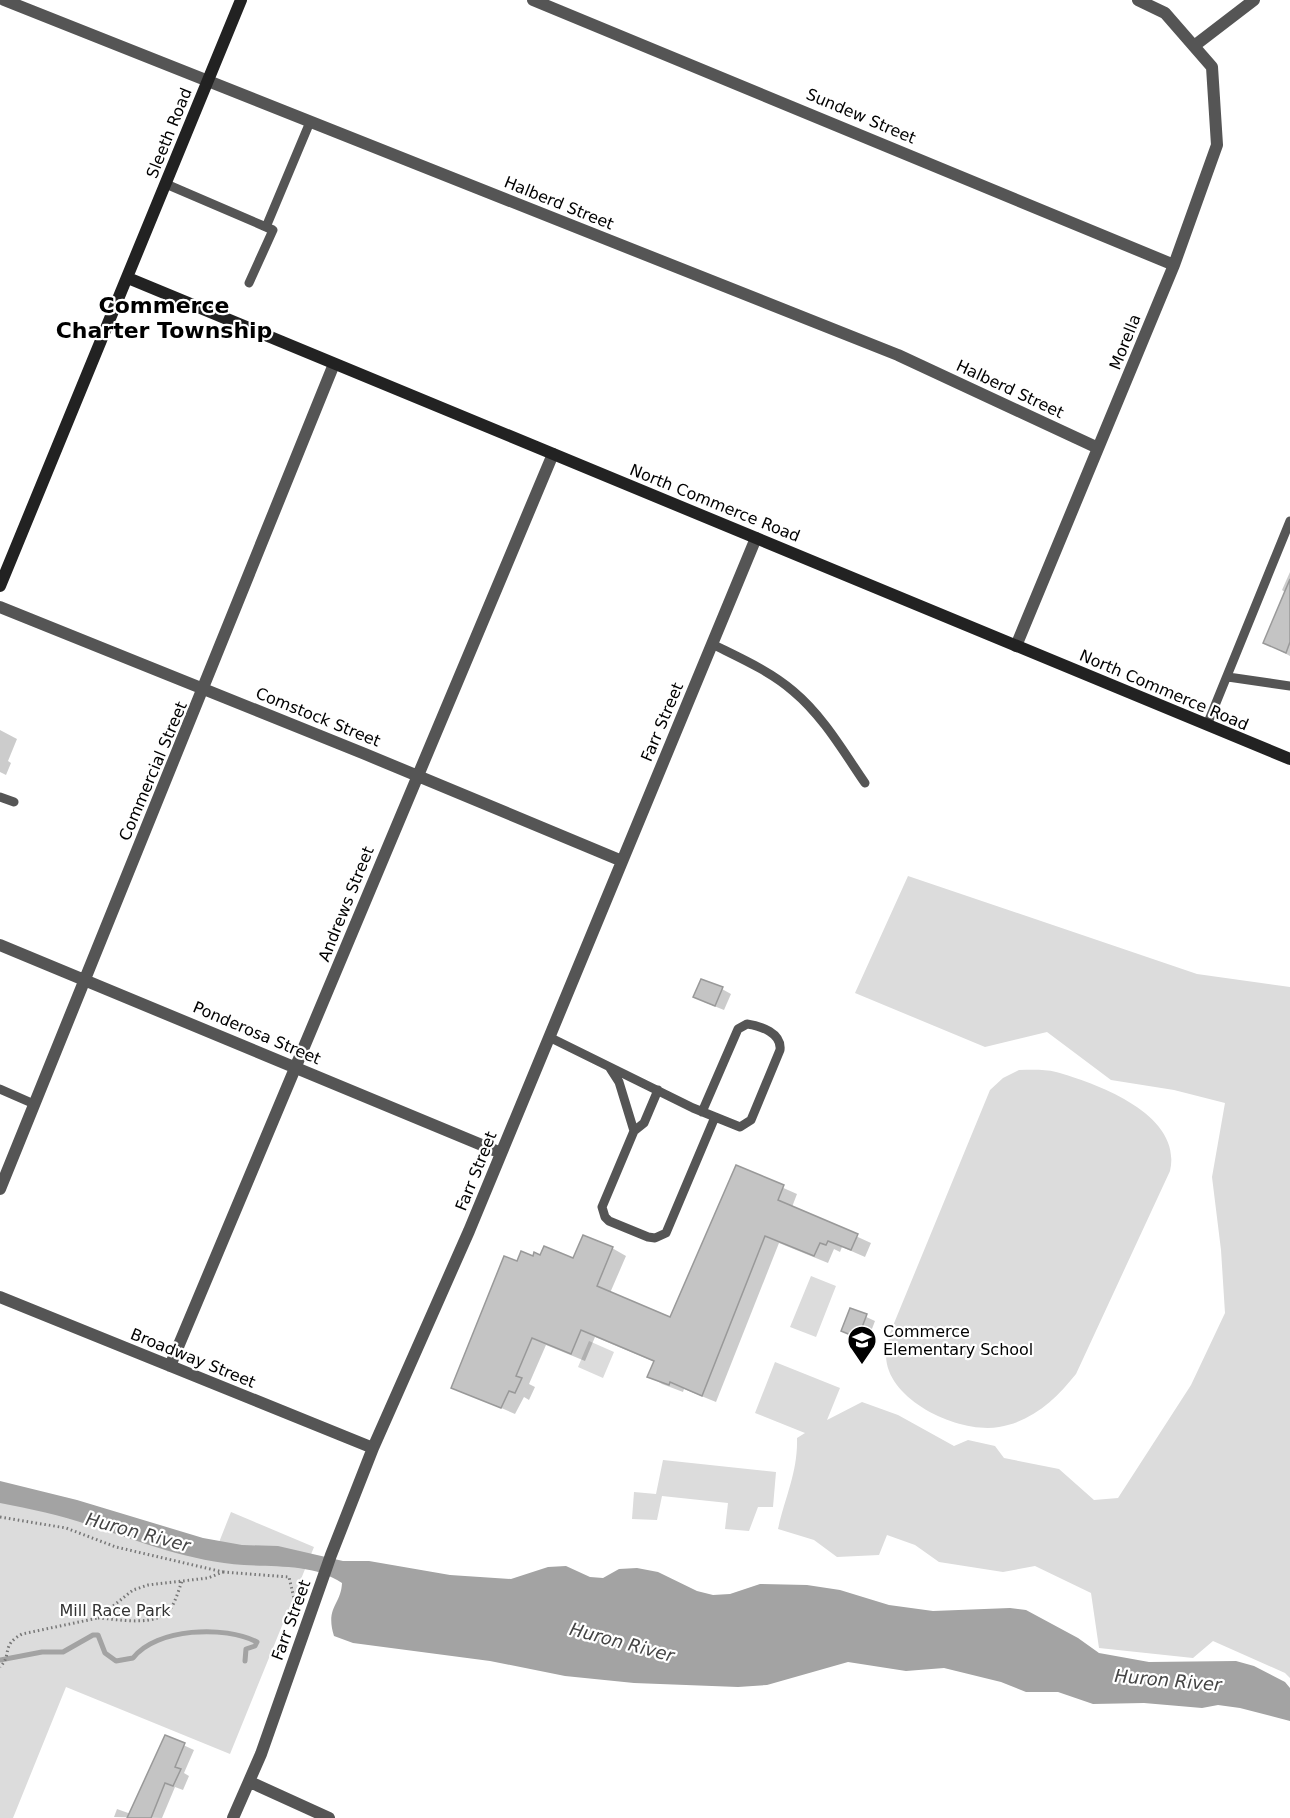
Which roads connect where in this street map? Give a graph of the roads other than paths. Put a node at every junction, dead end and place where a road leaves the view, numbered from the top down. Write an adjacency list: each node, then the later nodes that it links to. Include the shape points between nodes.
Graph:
1 (4, 0): 7 (street, Halberd Street)
2 (241, 0): 7 (main road, Sleeth Road)
3 (533, 0): 11 (street, Sundew Street)
4 (1138, 0): 6 (street, Morella, via 1165,13)
5 (1254, 0): 6 (street)
6 (1194, 46): 11 (street, Morella, via 1212,67 1217,145)
7 (208, 82): 8 (street, Halberd Street); 9 (main road, Sleeth Road)
8 (310, 122): 10 (lane); 15 (street, Halberd Street, via 898,355)
9 (166, 184): 10 (lane); 12 (main road, Sleeth Road)
10 (266, 227): 13 (lane, via 273,230)
11 (1174, 265): 15 (street, Morella)
12 (128, 278): 14 (main road, North Commerce Road); 19 (main road, Sleeth Road)
13 (249, 284)
14 (334, 364): 16 (main road, North Commerce Road); 25 (street, Commercial Street)
15 (1098, 448): 22 (street, Morella)
16 (553, 454): 18 (main road, North Commerce Road); 28 (street, Andrews Street)
17 (1290, 521): 23 (lane)
18 (756, 538): 21 (street, Farr Street); 22 (main road, North Commerce Road)
19 (0, 586)
20 (0, 607): 25 (street, Comstock Street)
21 (712, 644): 29 (lane, via 794,691 827,727); 32 (street, Farr Street)
22 (1016, 646): 26 (main road, North Commerce Road)
23 (1228, 677): 24 (lane); 26 (lane)
24 (1290, 686)
25 (204, 690): 28 (street, Comstock Street); 34 (street, Commercial Street)
26 (1207, 725): 27 (main road, North Commerce Road)
27 (1290, 759)
28 (416, 775): 32 (street, Comstock Street); 37 (street, Andrews Street)
29 (865, 783)
30 (0, 796): 31 (lane)
31 (14, 802)
32 (622, 861): 35 (street, Farr Street)
33 (0, 945): 34 (street, Ponderosa Street)
34 (83, 979): 37 (street, Ponderosa Street); 40 (street, Commercial Street)
35 (549, 1037): 36 (lane); 44 (street, Farr Street)
36 (608, 1066): 39 (lane); 43 (lane, via 619,1082)
37 (296, 1068): 44 (street, Ponderosa Street); 47 (street, Andrews Street)
38 (0, 1089): 40 (lane)
39 (658, 1090): 41 (lane); 43 (lane, via 644,1123)
40 (34, 1104): 45 (street, Commercial Street)
41 (702, 1112): 42 (lane); 42 (lane, via 738,1029 747,1024 775,1035 780,1050 751,1120 740,1127)
42 (715, 1117): 43 (lane, via 669,1228 654,1238 609,1221 602,1207)
43 (634, 1131)
44 (501, 1153): 48 (street, Farr Street)
45 (0, 1189)
46 (0, 1297): 47 (street, Broadway Street)
47 (170, 1366): 48 (street, Broadway Street)
48 (373, 1448): 49 (street, Farr Street)
49 (250, 1782): 50 (street, Farr Street); 51 (street)
50 (233, 1818)
51 (330, 1818)

